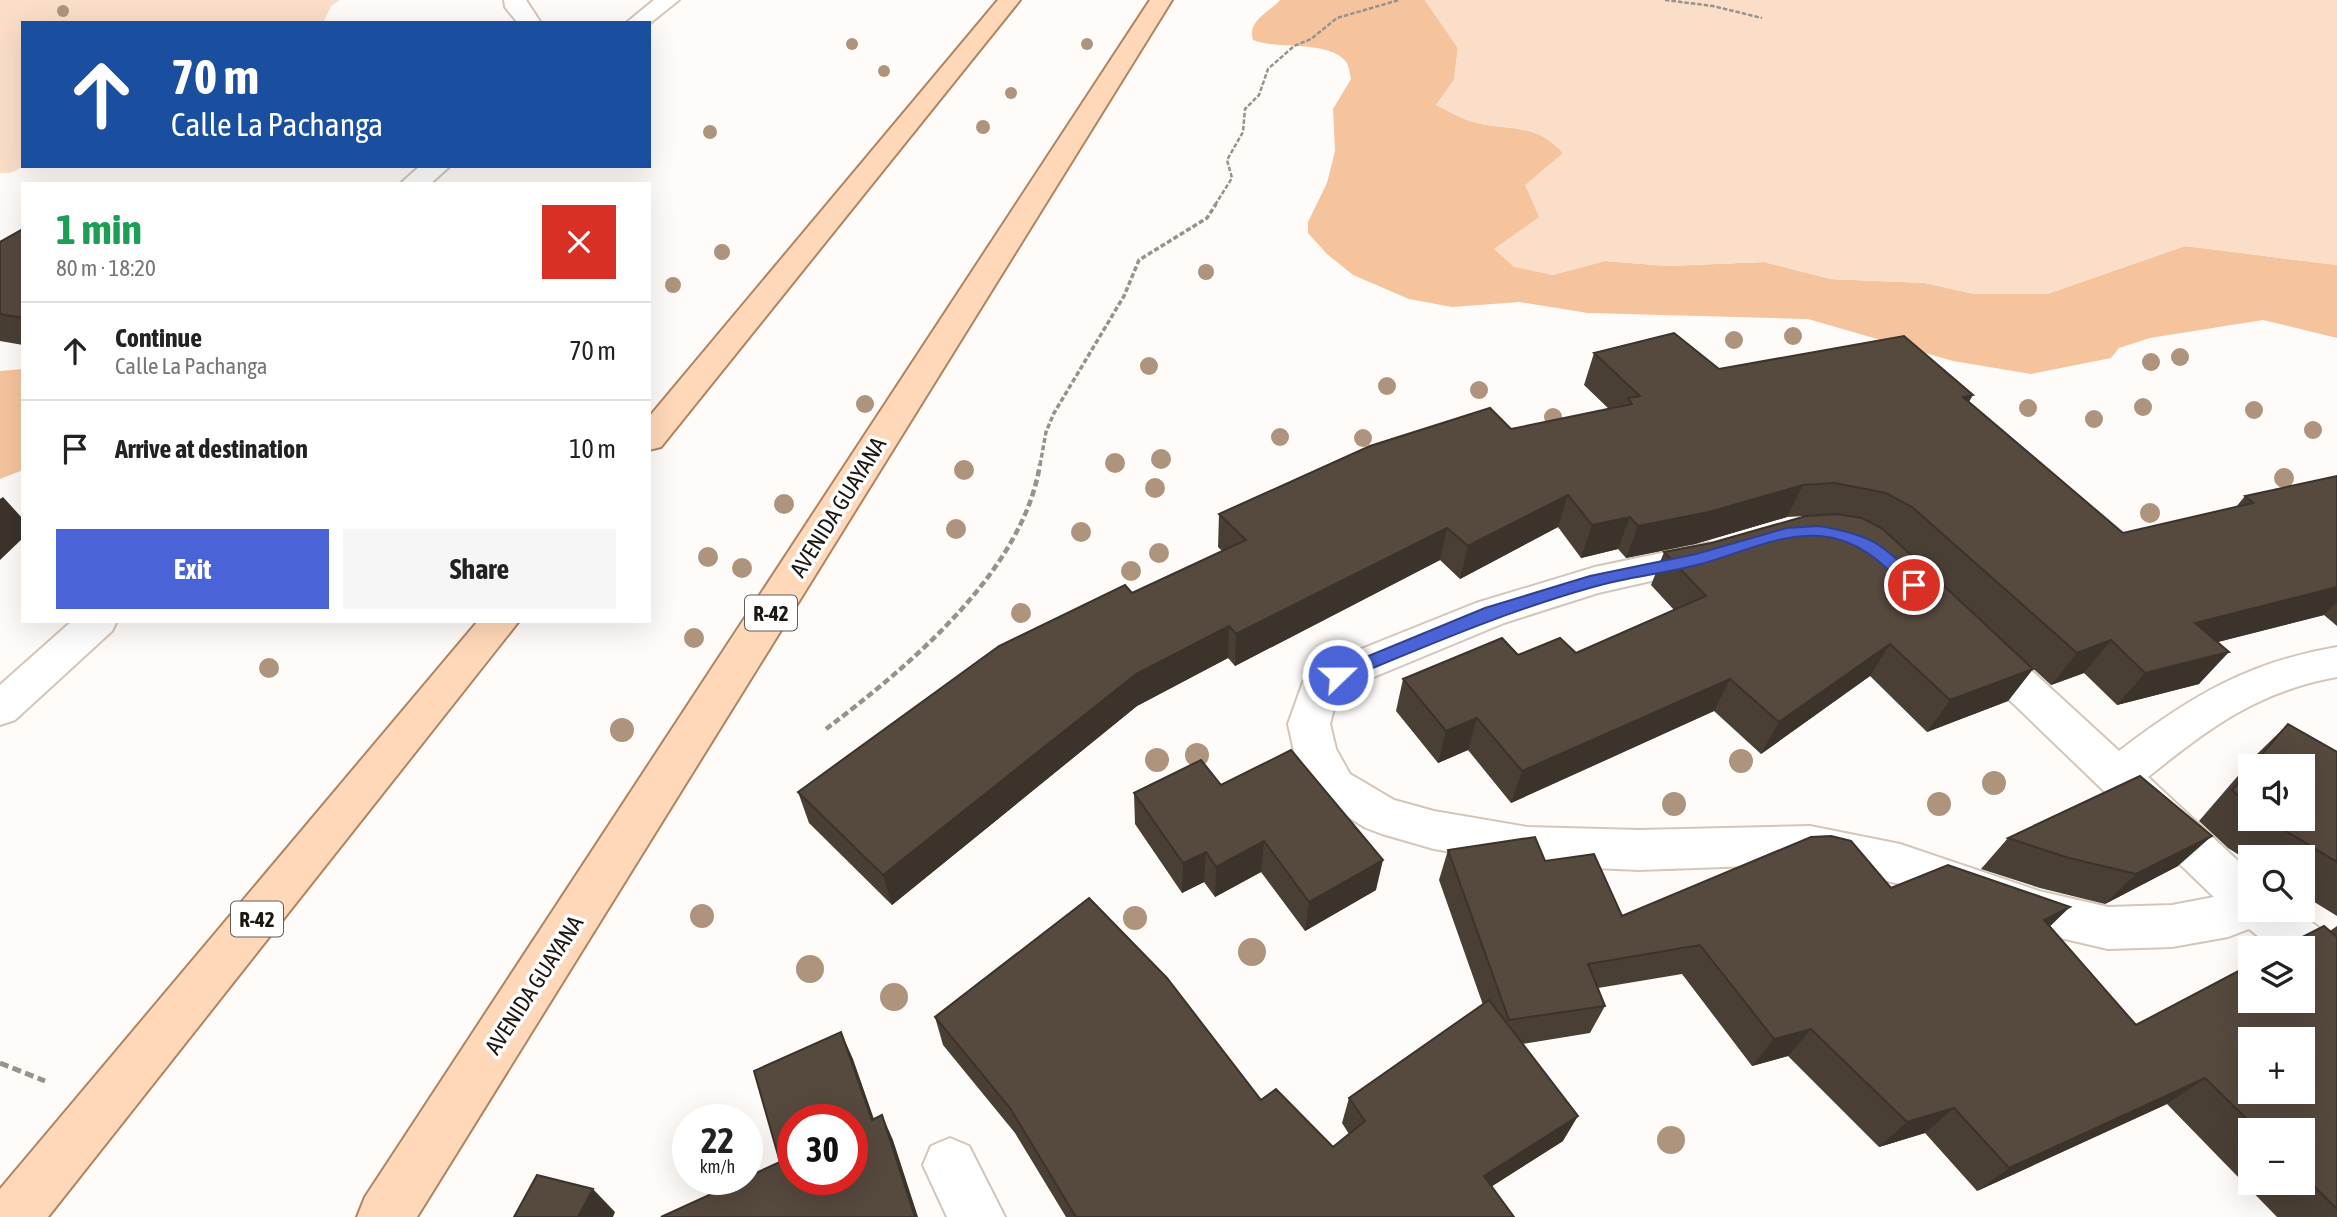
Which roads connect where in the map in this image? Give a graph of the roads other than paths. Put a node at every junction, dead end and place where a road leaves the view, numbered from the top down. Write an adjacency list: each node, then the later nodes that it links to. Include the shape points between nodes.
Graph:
1 (515, 0): 5 (street)
2 (668, 0): 6 (street)
3 (1009, 0): 9 (main road)
4 (1158, 5): 23 (main road, AVENIDA GUAYANA / R-42)
5 (528, 21)
6 (639, 21)
7 (434, 168): 8 (street)
8 (416, 182)
9 (651, 437)
10 (1748, 545): 18 (street, via 1595,580 1490,612 1338,675 1317,693 1310,724 1315,751 1335,787 1382,815 1434,831 1527,846 1639,850 1810,845 1900,864 2039,912 2108,928 2172,926)
11 (96, 623): 15 (street)
12 (498, 623): 22 (main road, R-42)
13 (1955, 624): 16 (street)
14 (2337, 662): 16 (street, via 2261,679 2184,726)
15 (0, 709)
16 (2116, 778): 17 (street)
17 (2238, 890)
18 (2238, 912)
19 (2277, 922): 20 (street)
20 (2337, 972)
21 (950, 1165): 24 (street)
22 (13, 1217)
23 (385, 1217)
24 (977, 1217)

